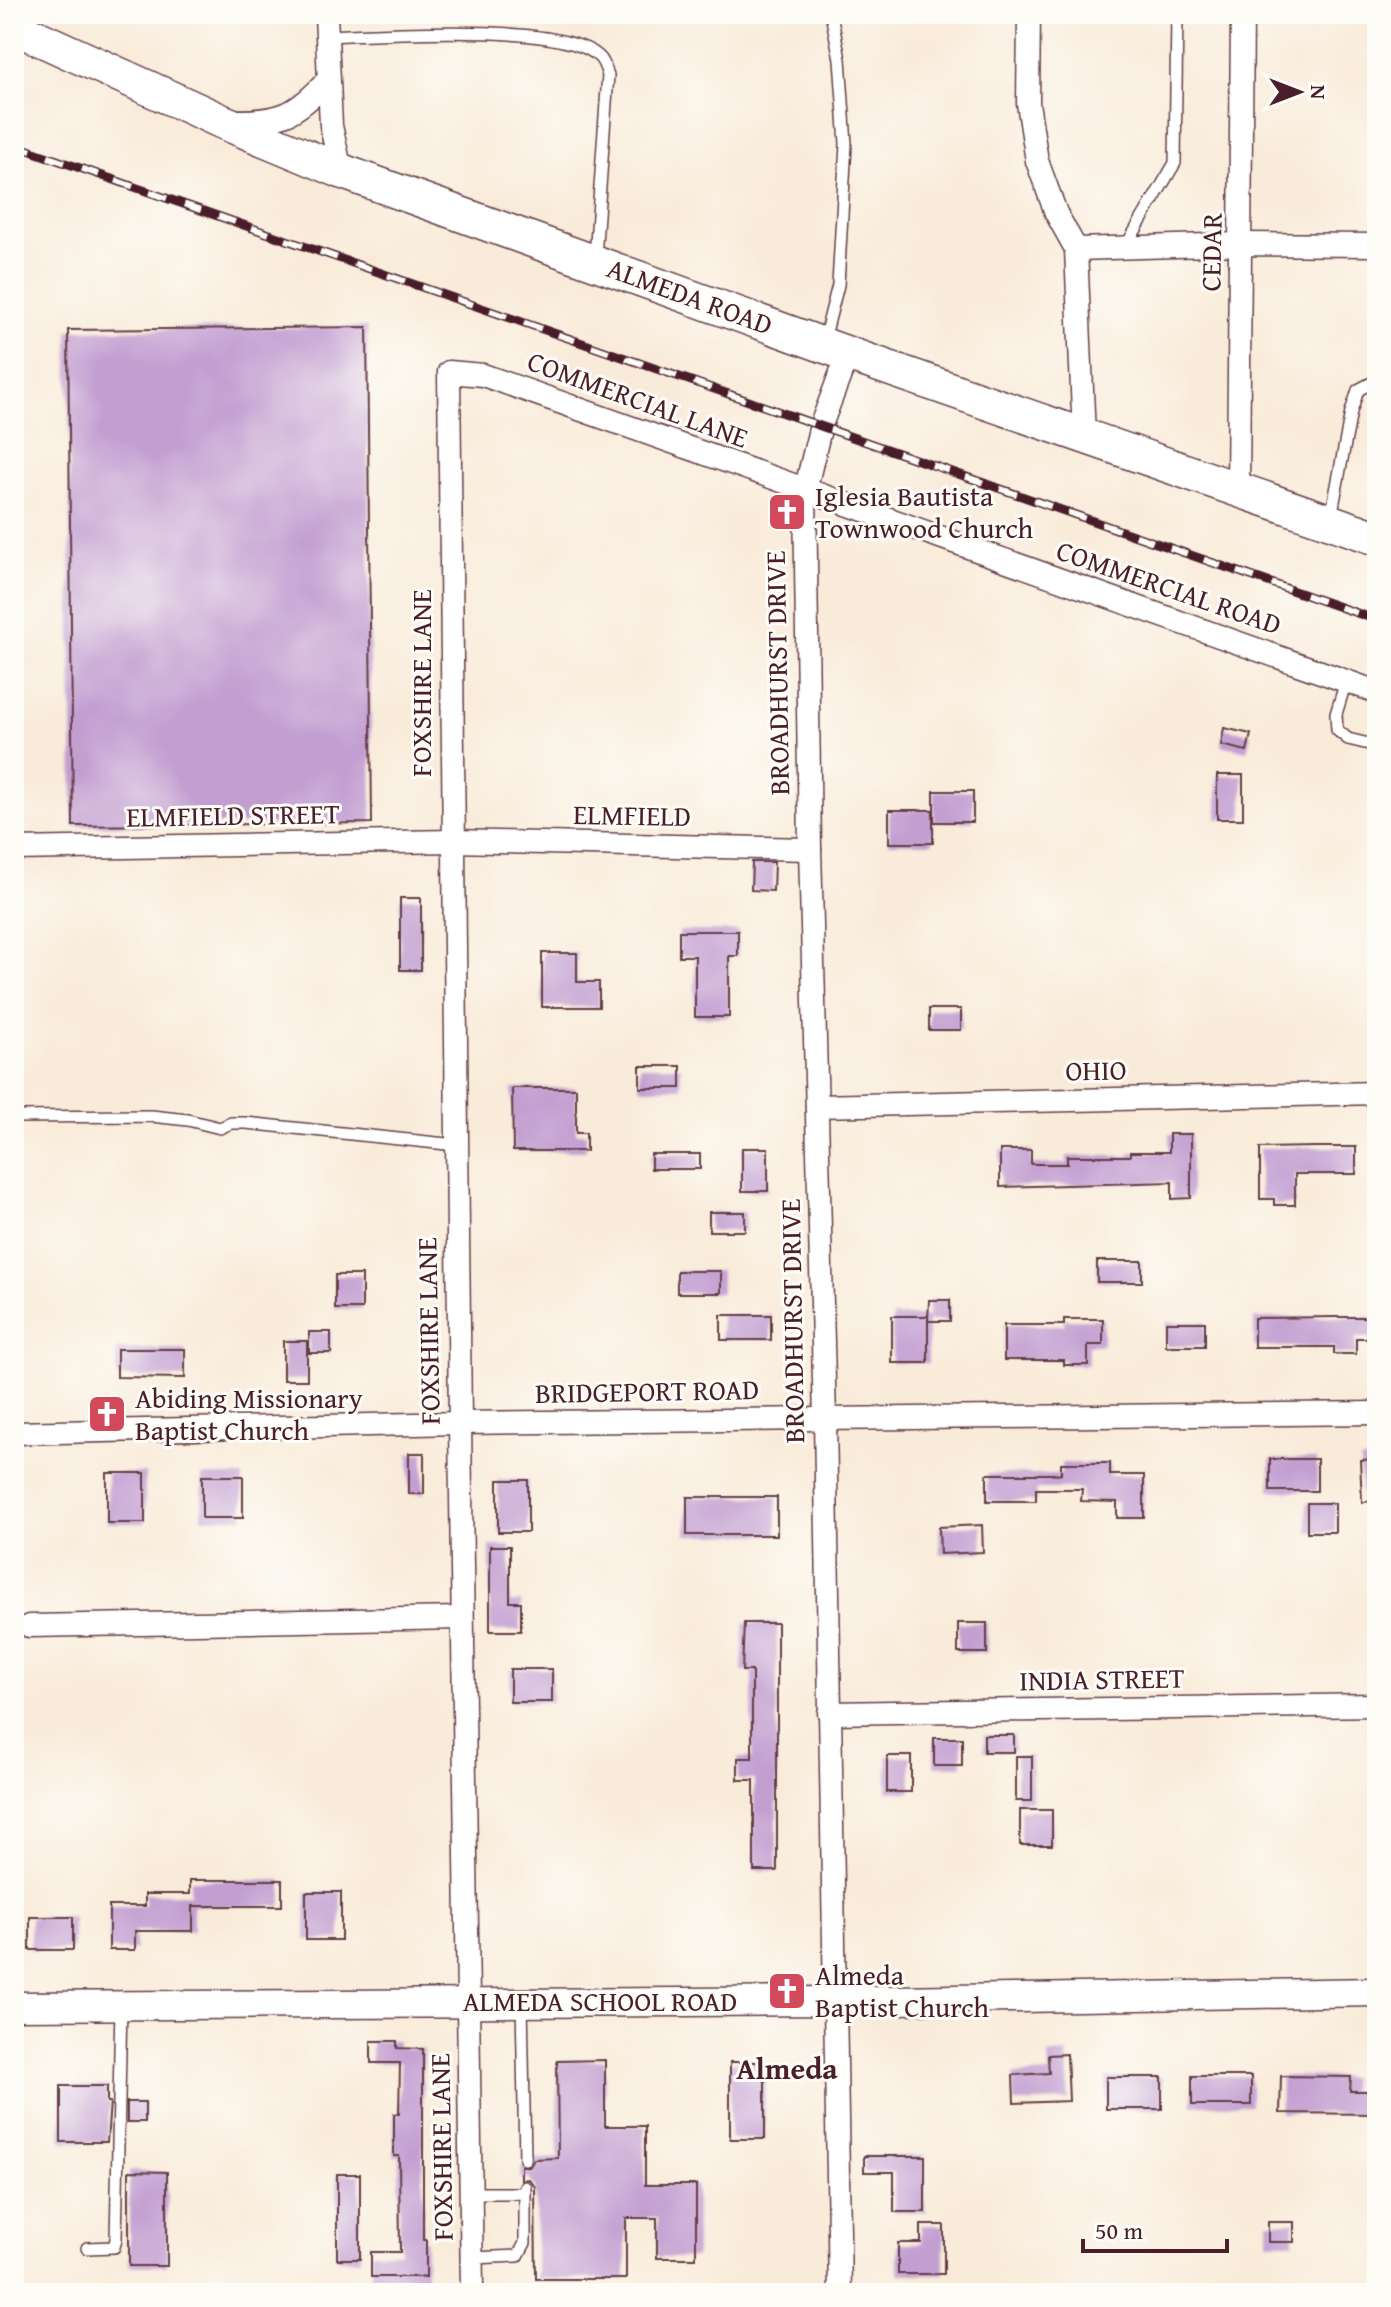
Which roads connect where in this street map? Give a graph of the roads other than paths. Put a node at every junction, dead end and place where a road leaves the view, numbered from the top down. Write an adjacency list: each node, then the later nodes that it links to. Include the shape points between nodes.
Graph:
1 (831, 14): 15 (lane, via 846,144)
2 (1029, 14): 13 (street, via 1028,103 1037,161)
3 (1177, 14): 12 (lane, via 1175,163)
4 (1242, 14): 10 (street, CEDAR)
5 (326, 25): 7 (street); 14 (lane, via 551,40 601,58 608,75)
6 (21, 27): 8 (main road, ALMEDA ROAD)
7 (327, 81): 8 (street, via 292,113 259,121); 9 (street)
8 (221, 121): 9 (main road, ALMEDA ROAD)
9 (341, 171): 14 (main road, ALMEDA ROAD)
10 (1242, 244): 11 (street); 12 (street); 20 (street, CEDAR)
11 (1377, 245)
12 (1126, 246): 13 (street)
13 (1076, 249): 18 (street)
14 (595, 261): 15 (main road, ALMEDA ROAD)
15 (836, 349): 18 (main road, ALMEDA ROAD); 19 (street, BROADHURST DRIVE)
16 (449, 372): 19 (street, COMMERCIAL LANE, via 483,375); 26 (street, FOXSHIRE LANE)
17 (1377, 380): 21 (lane, via 1358,390)
18 (1084, 437): 20 (main road, ALMEDA ROAD)
19 (805, 491): 23 (street, COMMERCIAL ROAD); 28 (street, BROADHURST DRIVE)
20 (1238, 491): 21 (main road, ALMEDA ROAD)
21 (1330, 522): 22 (main road, ALMEDA ROAD)
22 (1377, 538)
23 (1346, 681): 24 (street, COMMERCIAL ROAD); 25 (lane, via 1337,730 1348,739)
24 (1377, 692)
25 (1377, 746)
26 (453, 841): 27 (street, ELMFIELD STREET); 28 (street, ELMFIELD); 32 (street, FOXSHIRE LANE)
27 (14, 849)
28 (810, 849): 30 (street, BROADHURST DRIVE)
29 (1377, 1093): 30 (street, OHIO)
30 (817, 1106): 34 (street, BROADHURST DRIVE)
31 (14, 1117): 32 (lane, via 151,1116 220,1128 246,1123)
32 (456, 1145): 35 (street, FOXSHIRE LANE)
33 (1377, 1413): 34 (street, BRIDGEPORT ROAD)
34 (825, 1419): 35 (street, BRIDGEPORT ROAD); 40 (street, BROADHURST DRIVE)
35 (460, 1423): 36 (street, BRIDGEPORT ROAD); 37 (street, FOXSHIRE LANE)
36 (14, 1433)
37 (462, 1618): 38 (street); 42 (street, FOXSHIRE LANE)
38 (29, 1626)
39 (1377, 1705): 40 (street, INDIA STREET)
40 (829, 1713): 44 (street, BROADHURST DRIVE)
41 (1377, 1992): 44 (street, ALMEDA SCHOOL ROAD)
42 (469, 2001): 43 (street, ALMEDA SCHOOL ROAD); 45 (street, ALMEDA SCHOOL ROAD); 48 (street, FOXSHIRE LANE)
43 (522, 2001): 44 (street, ALMEDA SCHOOL ROAD); 47 (lane)
44 (835, 2001): 52 (street, BROADHURST DRIVE)
45 (121, 2005): 46 (street, ALMEDA SCHOOL ROAD); 49 (lane, via 116,2239 114,2247)
46 (14, 2006)
47 (525, 2159)
48 (471, 2193): 50 (street, FOXSHIRE LANE); 50 (lane, via 524,2190 525,2243 518,2256)
49 (87, 2248)
50 (472, 2258): 51 (street, FOXSHIRE LANE)
51 (472, 2289)
52 (840, 2293)

